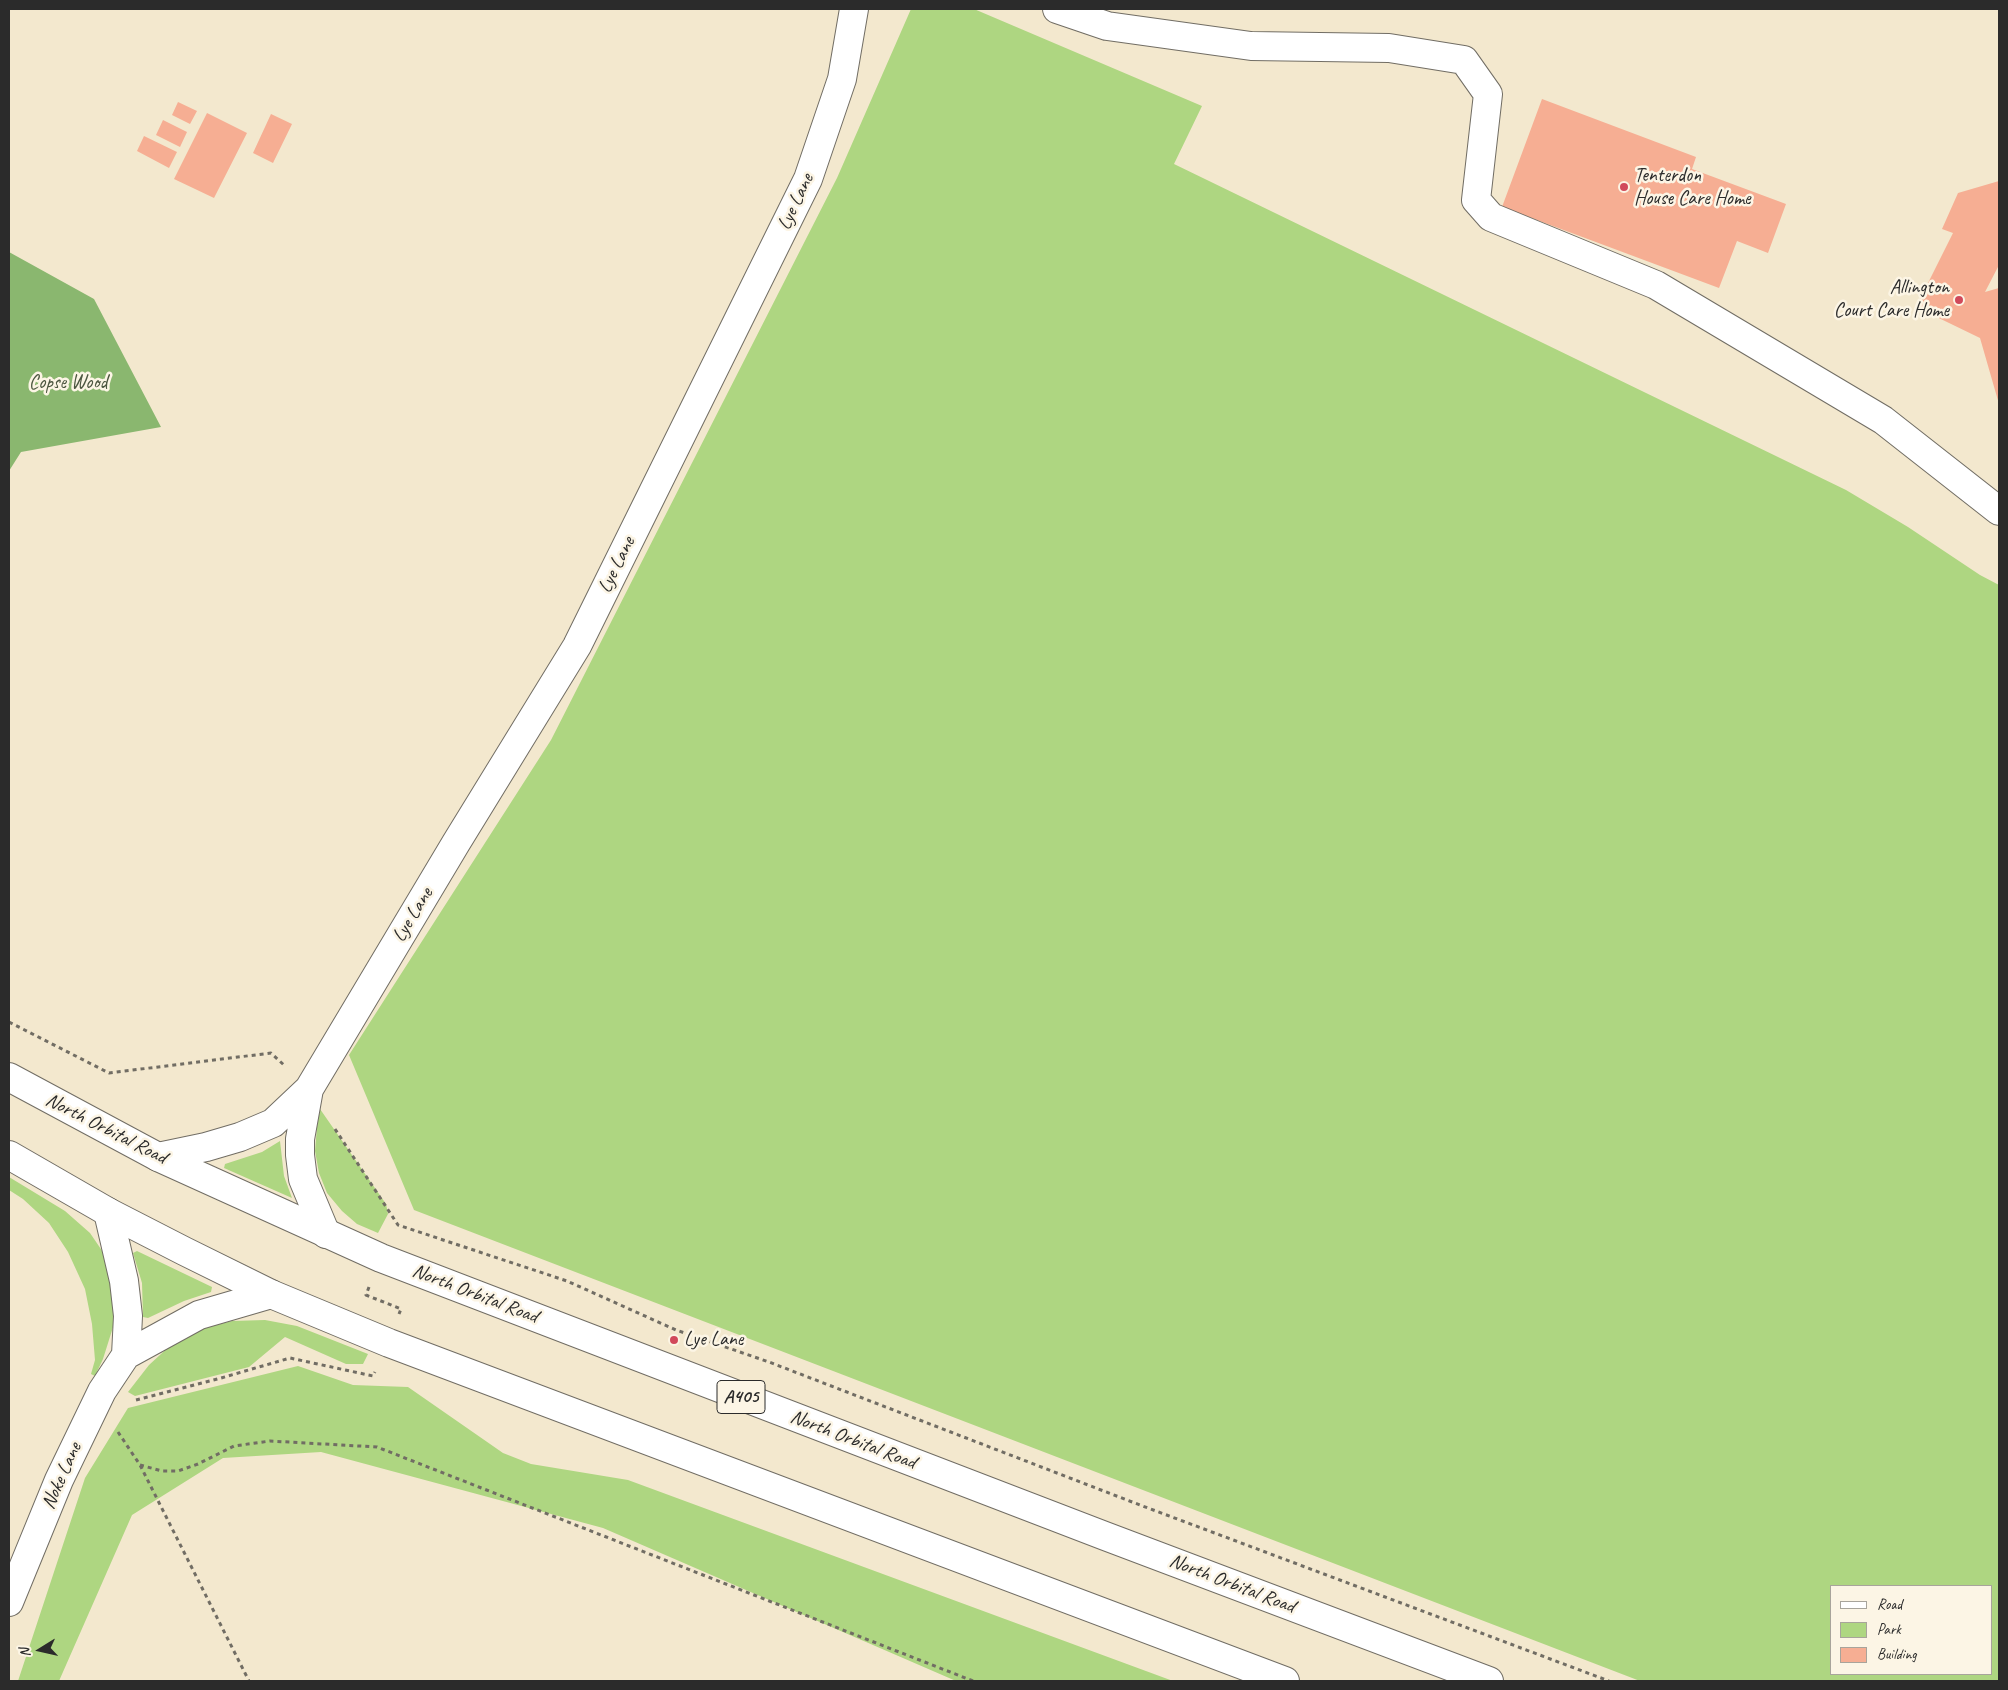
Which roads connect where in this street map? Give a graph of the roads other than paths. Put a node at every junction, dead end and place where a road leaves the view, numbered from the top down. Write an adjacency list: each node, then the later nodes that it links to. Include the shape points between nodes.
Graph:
1 (854, 9): 5 (main road, Lye Lane, via 842,79 808,179 577,646)
2 (1057, 9): 3 (main road, via 1107,26 1251,46 1390,48 1464,60 1488,94 1476,200 1490,216 1656,285 1883,420)
3 (1999, 511)
4 (9, 1077): 7 (main road, North Orbital Road / A405)
5 (310, 1089): 7 (main road, Lye Lane, via 272,1123 231,1139); 9 (main road, Lye Lane, via 300,1154 304,1179)
6 (9, 1155): 8 (main road)
7 (158, 1157): 9 (main road, North Orbital Road / A405)
8 (108, 1212): 10 (main road); 11 (main road, via 124,1281 128,1316)
9 (326, 1234): 14 (main road, North Orbital Road / A405, via 381,1258)
10 (271, 1294): 11 (main road, Noke Lane, via 199,1316); 13 (main road, via 389,1343)
11 (126, 1355): 12 (main road, Noke Lane, via 102,1390 59,1480)
12 (9, 1602)
13 (1285, 1681)
14 (1489, 1681)

